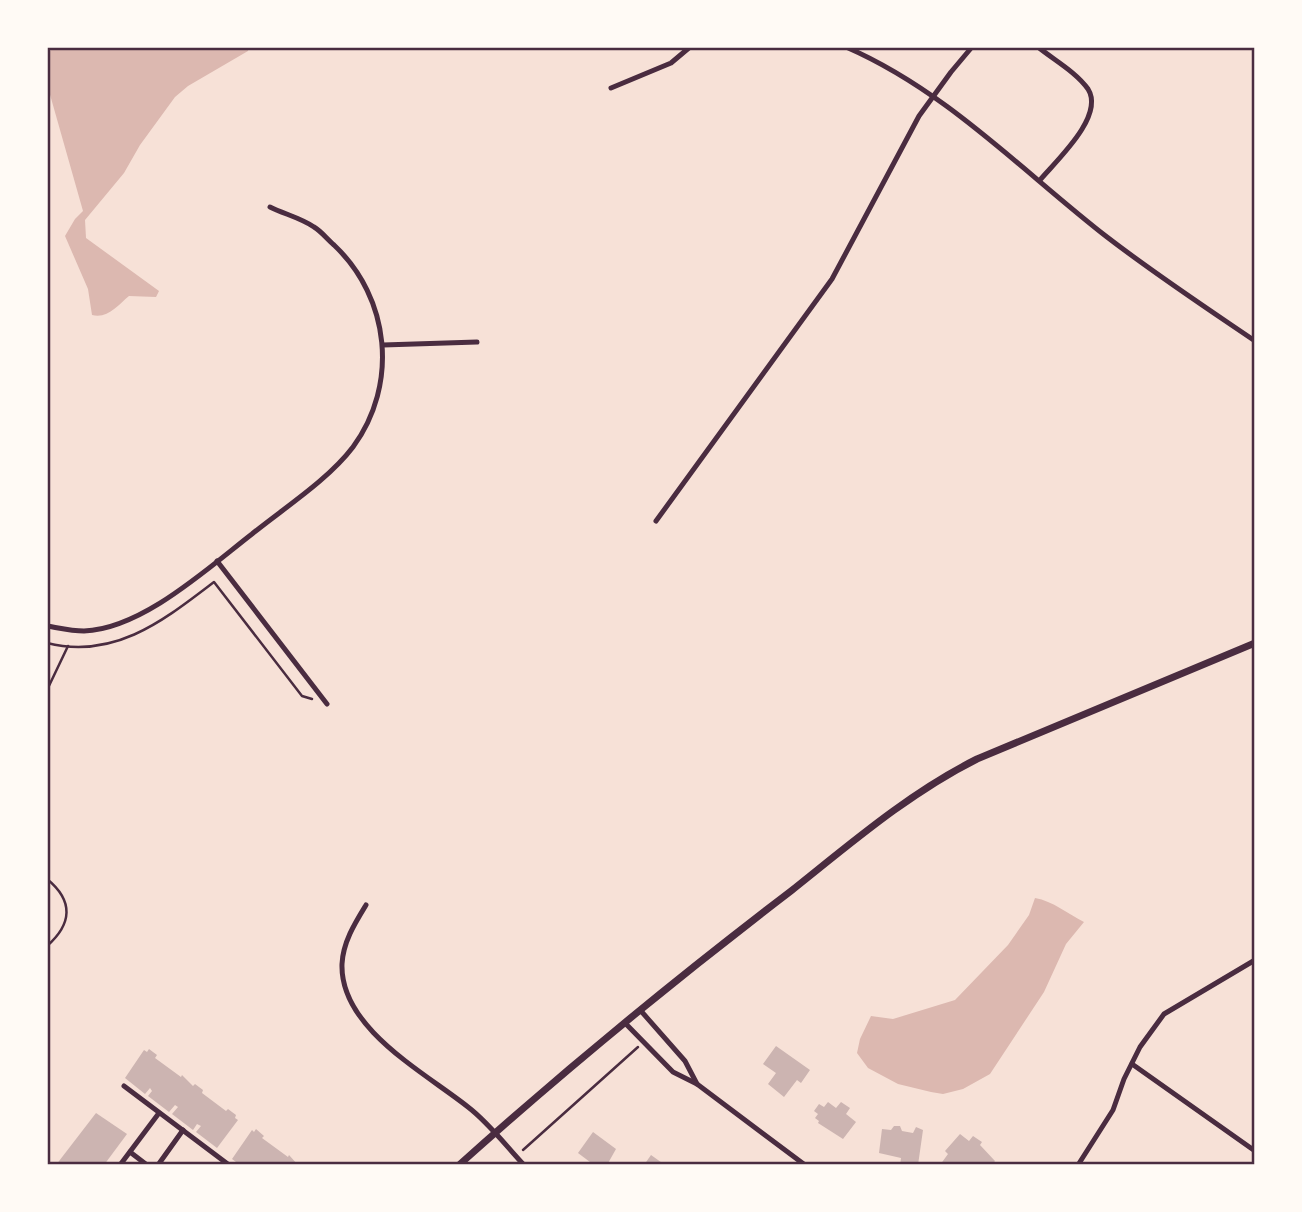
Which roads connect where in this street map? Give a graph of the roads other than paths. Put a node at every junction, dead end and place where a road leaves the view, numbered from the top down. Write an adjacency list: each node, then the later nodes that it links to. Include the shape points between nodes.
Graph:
1 (690, 47): 5 (street, via 671,63)
2 (846, 47): 6 (street)
3 (972, 47): 6 (street)
4 (1038, 47): 7 (street, via 1086,87 1093,107 1084,126)
5 (611, 88)
6 (933, 95): 7 (street); 12 (street, via 832,279)
7 (1040, 180): 9 (street, via 1108,237)
8 (270, 207): 11 (street, via 315,227 348,258 373,299)
9 (1255, 341)
10 (477, 342): 11 (street)
11 (383, 345): 13 (street, via 382,377 372,414 352,448 330,472)
12 (656, 521)
13 (217, 561): 14 (street, via 152,608 122,623 85,631); 16 (street)
14 (47, 626)
15 (1255, 643): 19 (street, via 958,768 900,806)
16 (327, 704)
17 (366, 905): 26 (street, via 349,933 342,964 348,997 363,1023 386,1045 471,1109)
18 (1255, 960): 21 (street, via 1164,1014)
19 (641, 1011): 20 (street); 22 (street, via 685,1062)
20 (626, 1024): 22 (street, via 673,1072); 26 (street)
21 (1132, 1064): 27 (street); 36 (street, via 1113,1110)
22 (697, 1084): 35 (street)
23 (124, 1086): 24 (street)
24 (159, 1112): 25 (street); 28 (street)
25 (183, 1130): 31 (street); 32 (street)
26 (494, 1133): 33 (street); 34 (street)
27 (1255, 1151)
28 (130, 1152): 29 (street); 30 (street)
29 (120, 1165)
30 (147, 1165)
31 (158, 1165)
32 (229, 1165)
33 (459, 1165)
34 (524, 1165)
35 (805, 1165)
36 (1078, 1165)

